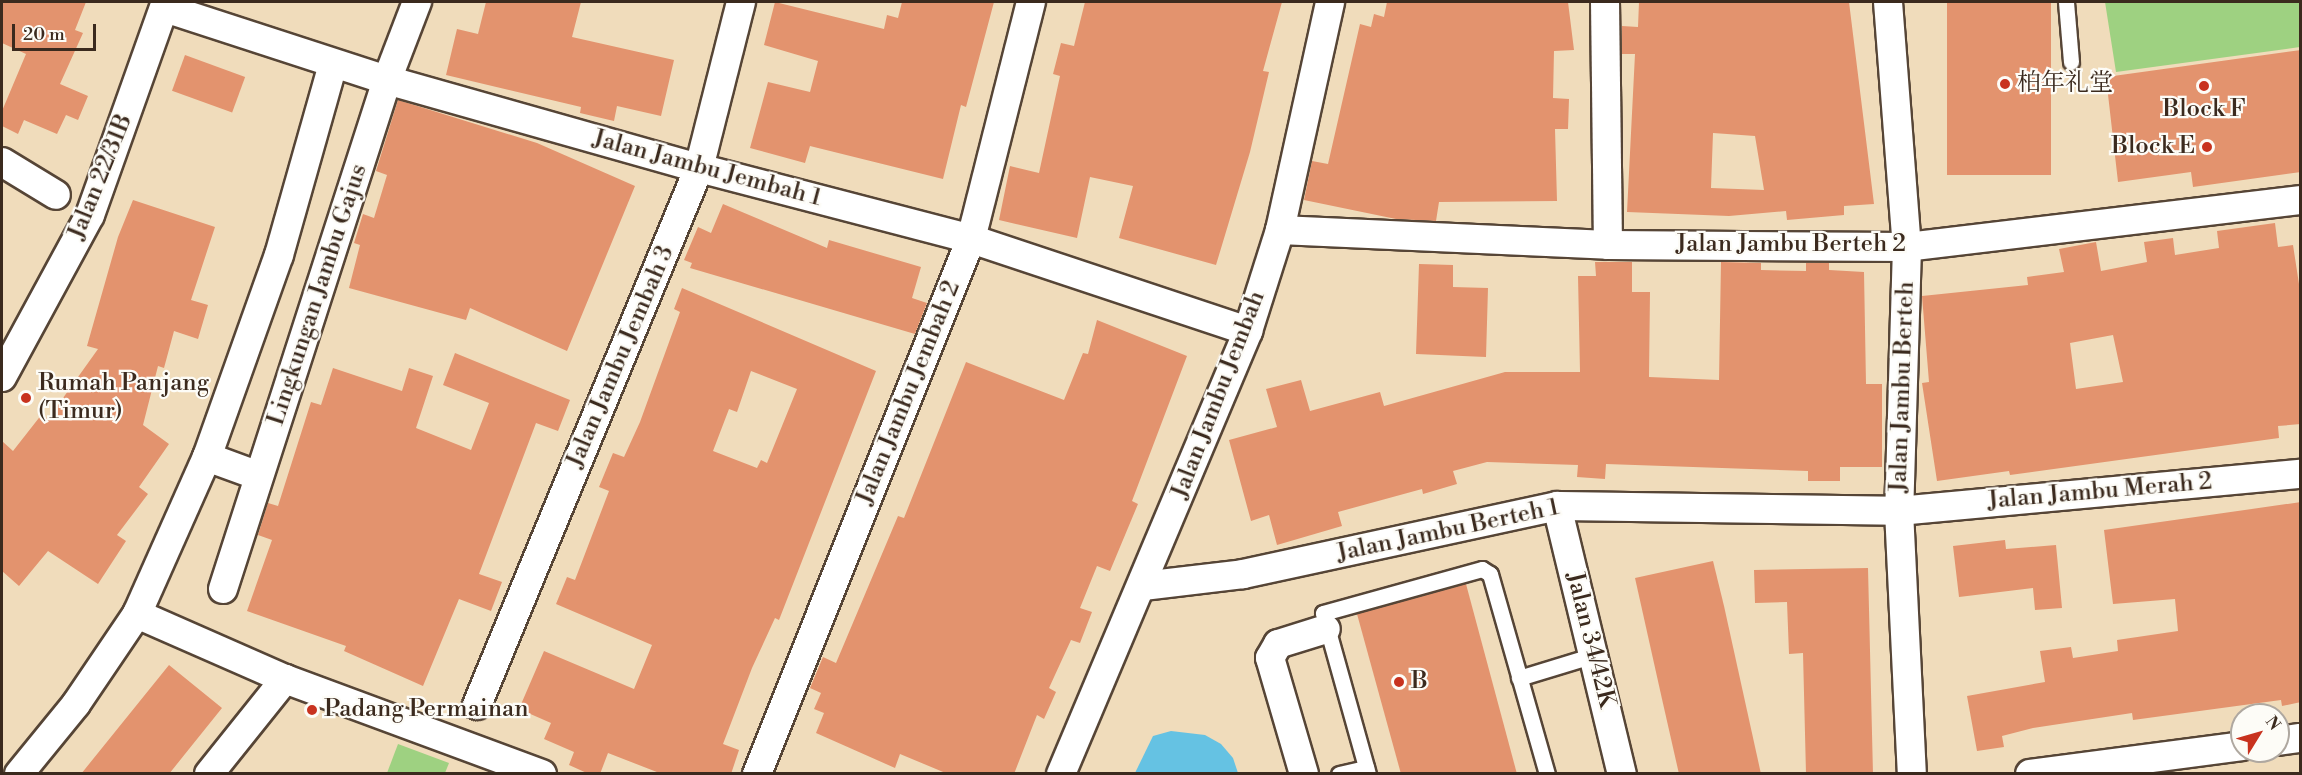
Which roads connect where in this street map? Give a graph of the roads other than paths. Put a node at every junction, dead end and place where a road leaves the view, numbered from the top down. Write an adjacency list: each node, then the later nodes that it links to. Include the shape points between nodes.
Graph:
1 (417, 2): 11 (street, Lingkungan Jambu Gajus)
2 (741, 2): 13 (street, Jalan Jambu Jembah 3)
3 (1031, 2): 17 (street, Jalan Jambu Jembah 2)
4 (1330, 2): 16 (street, Jalan Jambu Jembah)
5 (1605, 2): 18 (street)
6 (1888, 2): 19 (street, Jalan Jambu Berteh)
7 (2066, 2): 9 (lane)
8 (166, 5): 10 (street, Jalan Jambu Jembah 1); 21 (street, Jalan 22/31B, via 90,215)
9 (2072, 63)
10 (333, 64): 11 (street, Jalan Jambu Jembah 1); 22 (street, via 279,255)
11 (387, 80): 13 (street, Jalan Jambu Jembah 1); 24 (street, Lingkungan Jambu Gajus)
12 (2, 162): 14 (street)
13 (699, 168): 17 (street, Jalan Jambu Jembah 1); 34 (street, Jalan Jambu Jembah 3)
14 (56, 195)
15 (2301, 200): 19 (street, Jalan Jambu Berteh 2)
16 (1280, 230): 18 (street, Jalan Jambu Berteh 2); 20 (street, Jalan Jambu Jembah)
17 (971, 239): 20 (street, Jalan Jambu Jembah 1); 41 (street, Jalan Jambu Jembah 2)
18 (1608, 245): 19 (street, Jalan Jambu Berteh 2)
19 (1907, 247): 26 (street, Jalan Jambu Berteh)
20 (1248, 331): 27 (street, Jalan Jambu Jembah)
21 (2, 377)
22 (207, 457): 24 (street); 29 (street)
23 (2301, 474): 26 (street, Jalan Jambu Merah 2)
24 (260, 476): 28 (street, Lingkungan Jambu Gajus)
25 (1557, 506): 26 (street, Jalan Jambu Berteh 1); 27 (street, Jalan Jambu Berteh 1, via 1243,574); 31 (street, Jalan 34/42K)
26 (1899, 511): 47 (street, Jalan Jambu Berteh)
27 (1143, 586): 42 (street, Jalan Jambu Jembah)
28 (223, 589)
29 (137, 614): 33 (street); 38 (street, via 76,704)
30 (1326, 629): 32 (lane, via 1323,618 1327,610 1482,568 1490,574); 37 (lane); 43 (street, via 1278,645 1270,658)
31 (1594, 655): 32 (lane); 46 (street, Jalan 34/42K)
32 (1519, 678): 45 (lane)
33 (285, 679): 36 (street); 39 (street)
34 (477, 705)
35 (2230, 748): 48 (street)
36 (488, 764): 40 (street)
37 (1367, 771): 44 (lane)
38 (19, 774)
39 (209, 774)
40 (542, 774)
41 (757, 774)
42 (1061, 774)
43 (1304, 774)
44 (1339, 774)
45 (1547, 774)
46 (1622, 774)
47 (1912, 774)
48 (2030, 774)

